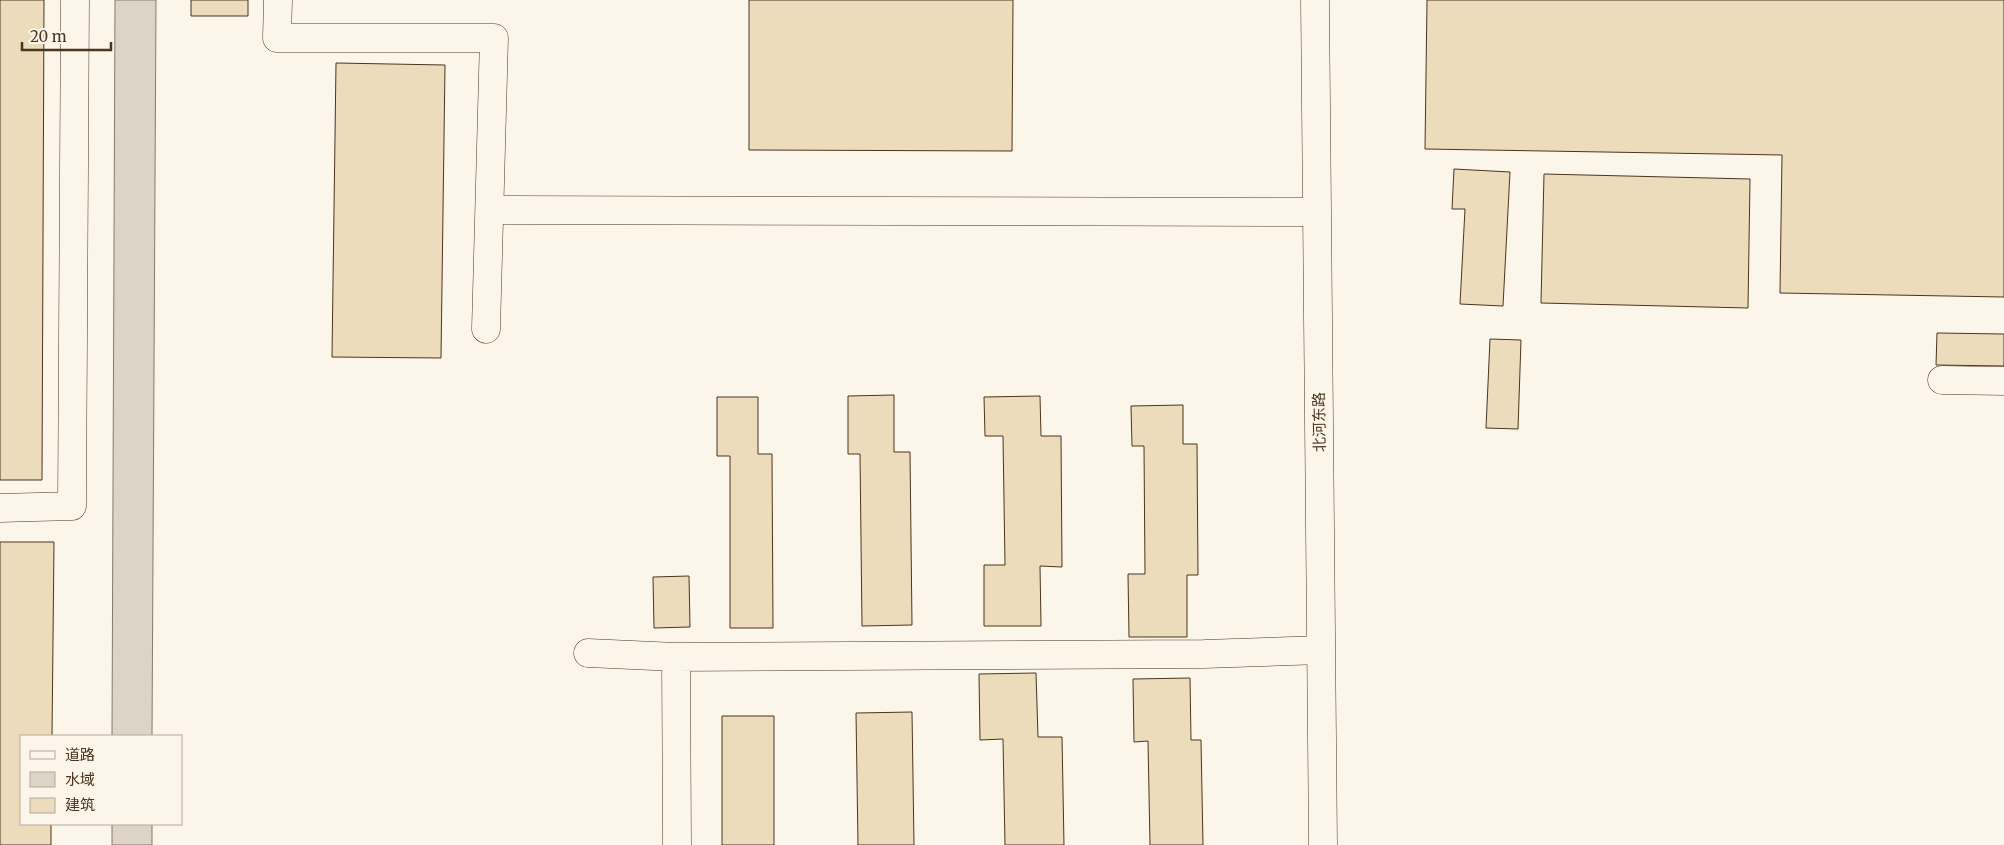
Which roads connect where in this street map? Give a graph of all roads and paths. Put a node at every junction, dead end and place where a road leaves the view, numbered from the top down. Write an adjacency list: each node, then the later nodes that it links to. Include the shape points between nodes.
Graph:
1 (74, 0): 9 (street, via 72,506)
2 (278, 0): 4 (street, via 277,38 494,38)
3 (1315, 0): 5 (street, 北河东路)
4 (490, 210): 5 (street); 6 (street)
5 (1317, 212): 10 (street, 北河东路)
6 (486, 329)
7 (1942, 380): 8 (street)
8 (2004, 381)
9 (0, 508)
10 (1321, 650): 12 (street, via 1194,654); 14 (street, 北河东路)
11 (588, 653): 12 (street)
12 (676, 657): 13 (street)
13 (677, 845)
14 (1323, 845)

